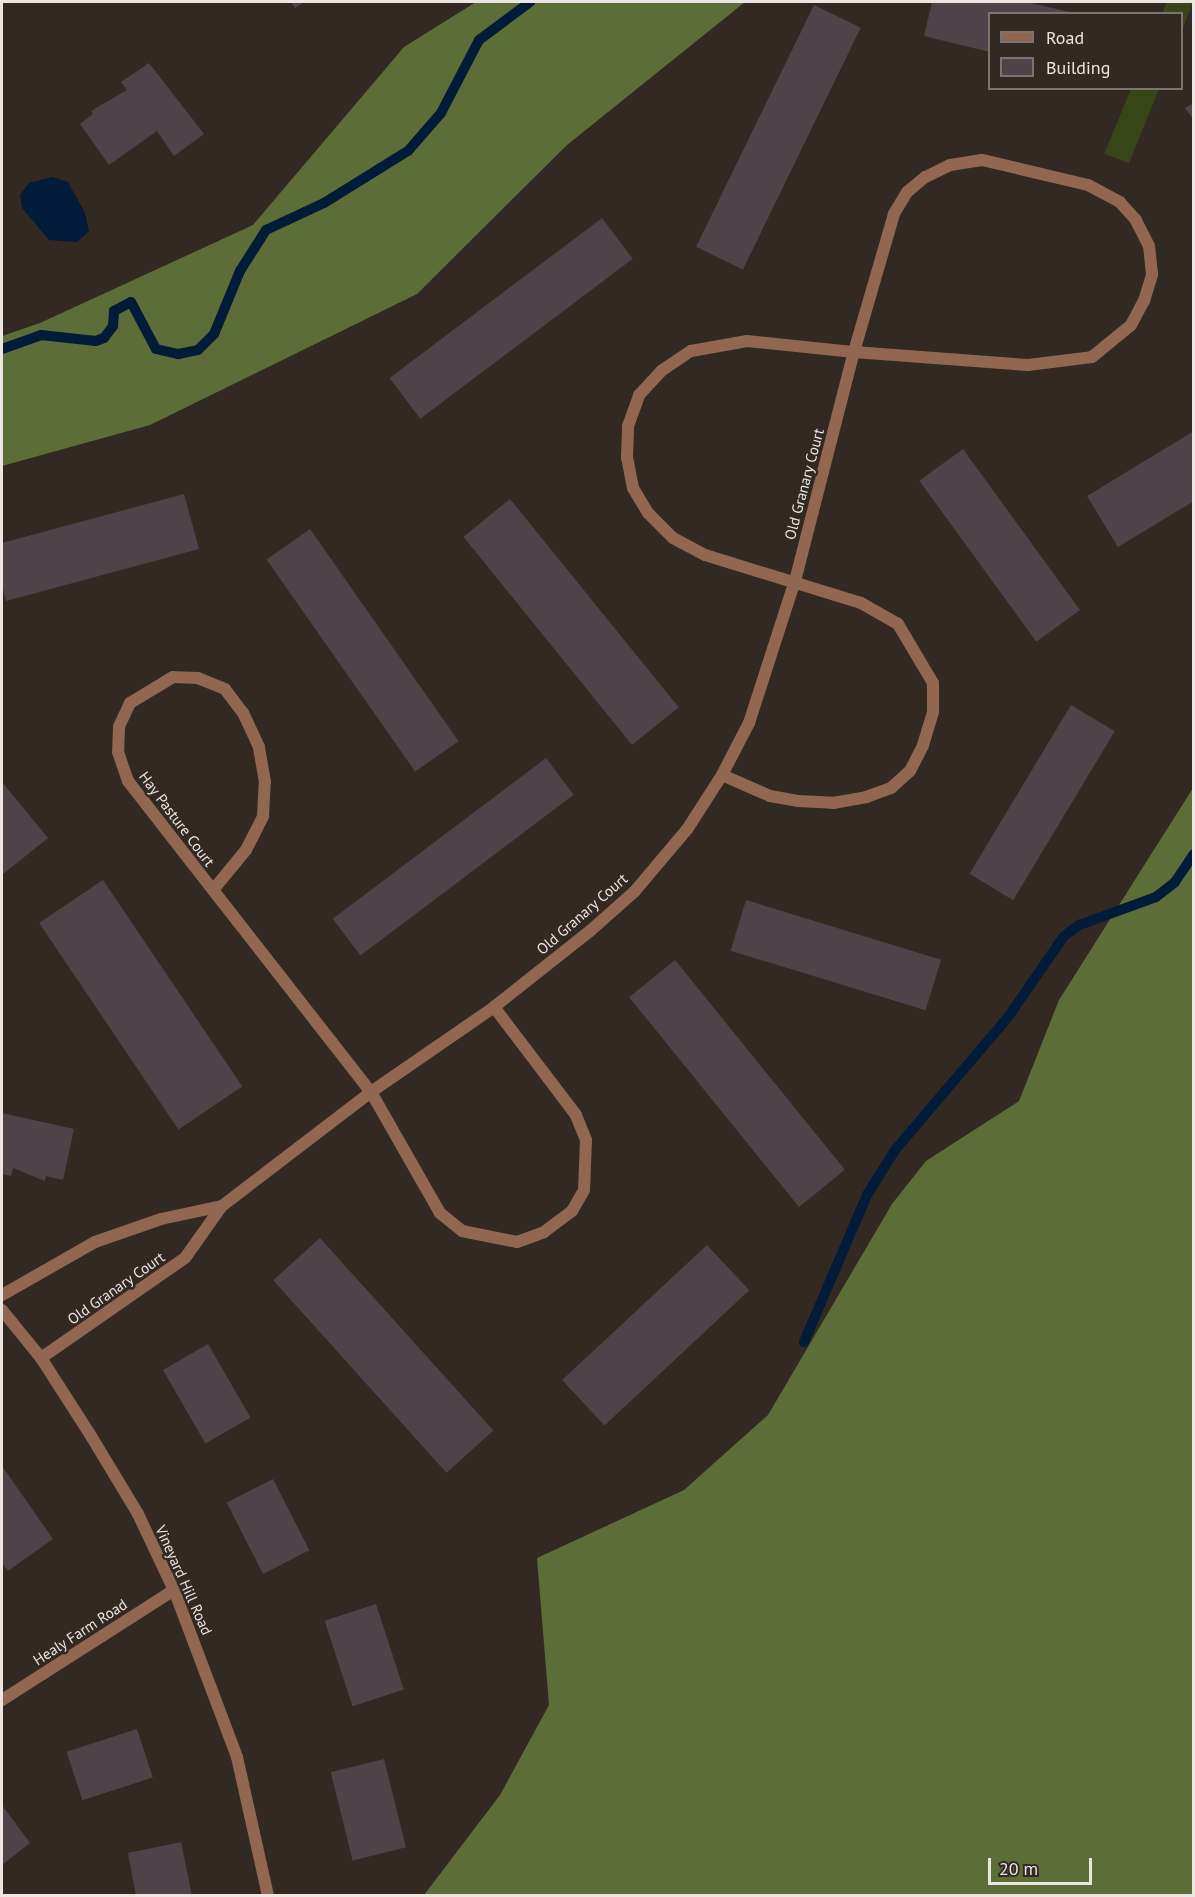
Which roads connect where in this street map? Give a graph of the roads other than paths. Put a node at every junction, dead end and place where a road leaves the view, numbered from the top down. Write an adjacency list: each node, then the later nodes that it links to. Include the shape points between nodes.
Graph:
1 (854, 352): 1 (street, Old Granary Court, via 1028,365 1092,357 1131,325 1144,301 1152,274 1149,246 1137,220 1120,202 1088,185 982,160 950,165 925,177 907,192 894,214); 2 (street, Old Granary Court); 2 (street, via 747,341 691,351 661,371 639,396 628,426 627,458 633,488 648,513 673,538 705,555)
2 (795, 581): 3 (street, Old Granary Court, via 749,723); 3 (street, via 861,603 898,624 933,683 933,712 923,745 910,771 891,788 833,803 770,796)
3 (722, 776): 5 (street, Old Granary Court, via 688,828 635,891)
4 (213, 890): 4 (street, Hay Pasture Court, via 128,781 118,752 119,727 130,704 149,688 173,677 198,678 225,689 243,713 260,747 265,782 263,816 246,850); 6 (street, Hay Pasture Court)
5 (494, 1007): 6 (street, Old Granary Court); 6 (street, via 576,1115 586,1140 584,1190 572,1211 544,1232 517,1242 462,1231 440,1213)
6 (371, 1092): 7 (street, Old Granary Court)
7 (222, 1206): 8 (street, Old Granary Court, via 161,1220 95,1242); 10 (street, Old Granary Court, via 185,1258)
8 (2, 1295)
9 (2, 1310): 10 (street, Vineyard Hill Road)
10 (41, 1358): 11 (street, Vineyard Hill Road, via 138,1514)
11 (174, 1590): 12 (street, Healy Farm Road); 13 (street, Vineyard Hill Road, via 237,1757)
12 (2, 1700)
13 (268, 1896)

